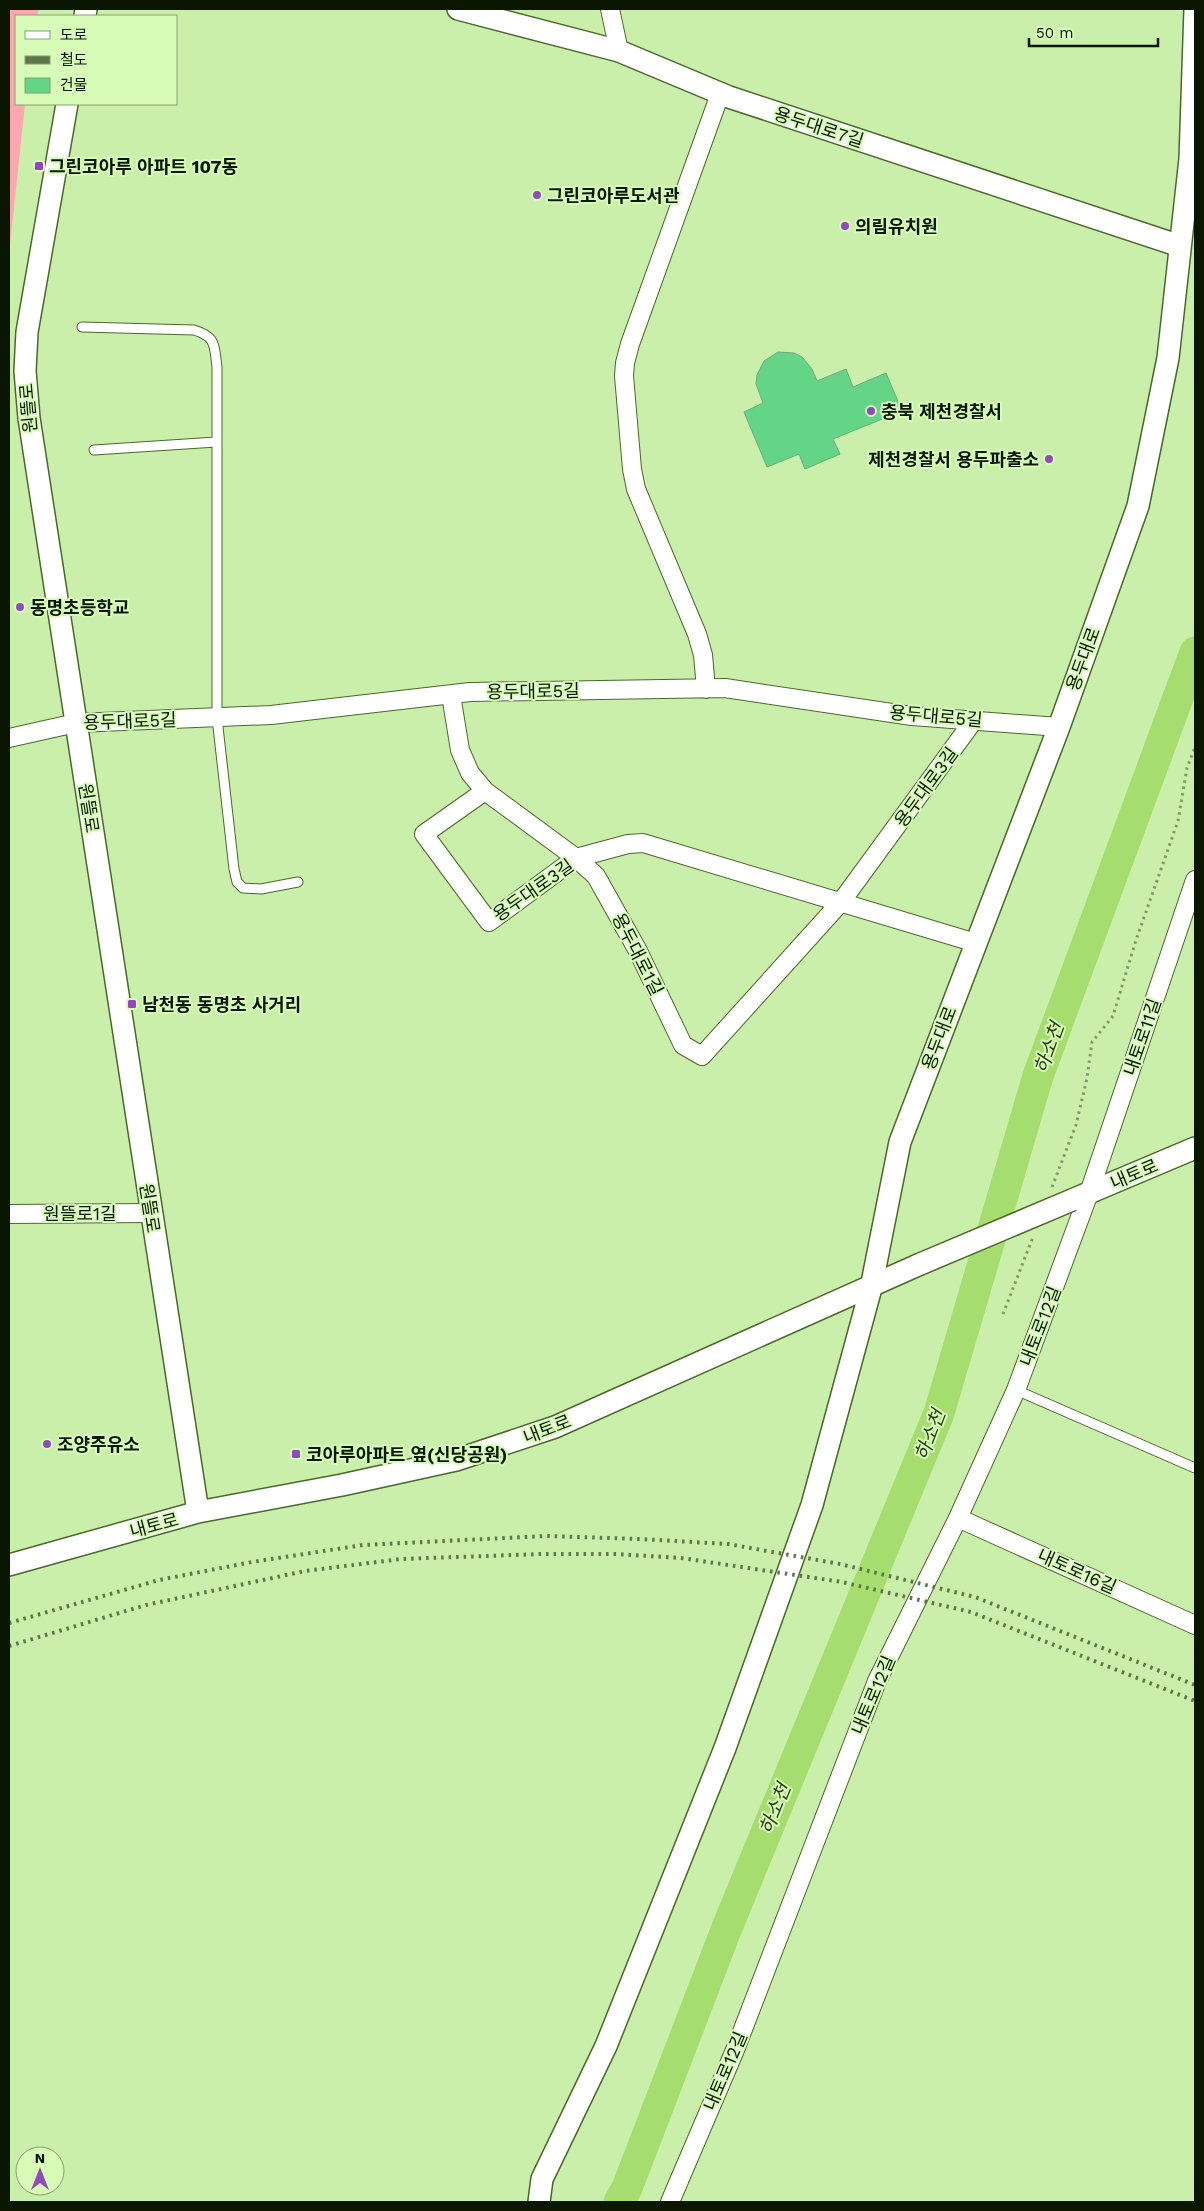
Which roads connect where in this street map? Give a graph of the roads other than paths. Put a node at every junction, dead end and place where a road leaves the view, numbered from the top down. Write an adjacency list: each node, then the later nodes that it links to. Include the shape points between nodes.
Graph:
1 (458, 9): 4 (street, 용두대로7길)
2 (610, 9): 4 (street)
3 (1195, 9): 7 (street, 용두대로, via 1190,159)
4 (619, 51): 5 (street, 용두대로7길)
5 (720, 94): 7 (street, 용두대로7길); 11 (street, via 630,344 624,376 636,489 698,634)
6 (67, 105): 15 (street, 원뜰로, via 36,274 25,371 33,455)
7 (1180, 246): 16 (street, 용두대로, via 1168,358 1138,506)
8 (82, 327): 9 (lane, via 194,330 208,334 213,342 217,367)
9 (216, 442): 10 (lane); 13 (lane)
10 (94, 450)
11 (706, 688): 12 (street, 용두대로5길); 14 (street, 용두대로5길, via 725,688 912,716)
12 (451, 695): 13 (street, 용두대로5길); 18 (street, 용두대로1길, via 460,750 470,773)
13 (216, 718): 15 (street, 용두대로5길); 21 (lane, via 237,882 244,888 261,889)
14 (974, 720): 16 (street, 용두대로5길); 22 (street, 용두대로3길)
15 (76, 723): 17 (street, 용두대로5길); 26 (street, 원뜰로)
16 (1059, 727): 23 (street, 용두대로)
17 (9, 738)
18 (485, 791): 19 (street, 용두대로1길); 19 (street, 용두대로3길, via 424,834 489,922)
19 (576, 858): 22 (street, 용두대로3길, via 643,843); 22 (street, 용두대로1길, via 596,876 638,950 683,1045 702,1056)
20 (1195, 880): 25 (street, 내토로11길)
21 (298, 882)
22 (841, 902): 23 (street, 용두대로3길)
23 (976, 943): 28 (street, 용두대로, via 900,1142)
24 (1195, 1148): 25 (street, 내토로)
25 (1080, 1196): 28 (street, 내토로, bridge); 29 (street, 내토로12길)
26 (151, 1213): 27 (street, 원뜰로1길); 31 (street, 원뜰로)
27 (9, 1214)
28 (871, 1288): 31 (street, 내토로, via 555,1427 502,1446 456,1460 342,1485); 35 (street, 용두대로, via 812,1505 728,1738 606,2046 542,2179)
29 (1016, 1390): 30 (lane); 32 (street, 내토로12길)
30 (1195, 1468)
31 (198, 1512): 33 (street, 내토로)
32 (958, 1518): 34 (street, 내토로16길); 36 (street, 내토로12길, via 877,1681 735,2050)
33 (9, 1565)
34 (1195, 1625)
35 (539, 2202)
36 (670, 2202)

